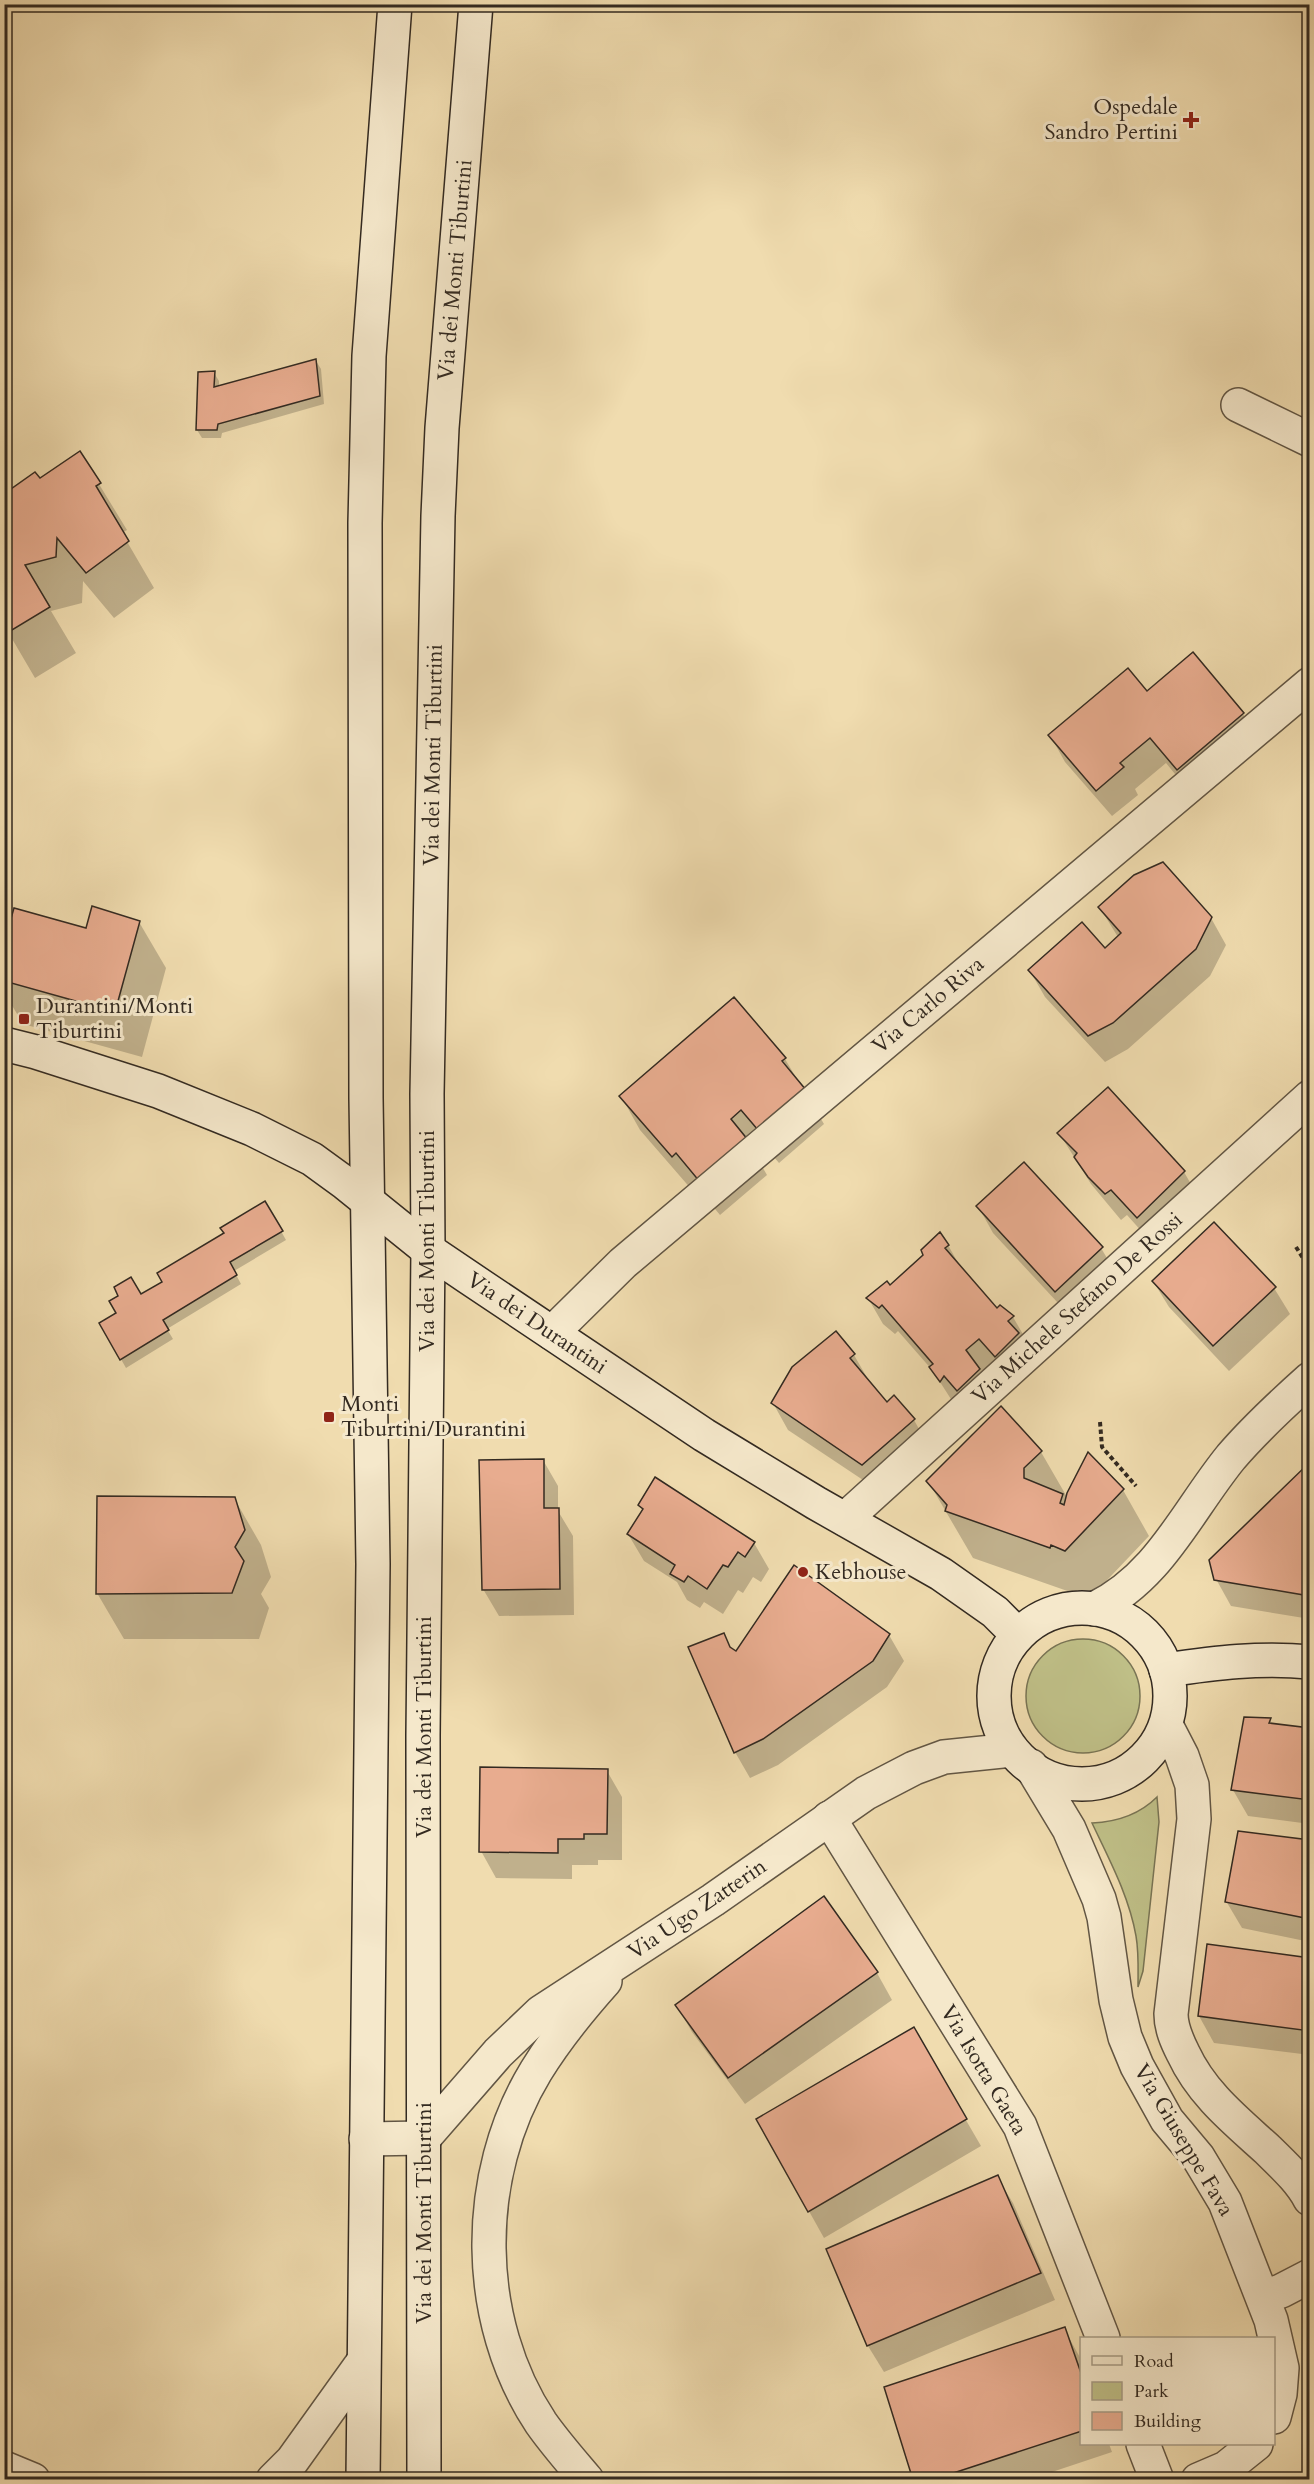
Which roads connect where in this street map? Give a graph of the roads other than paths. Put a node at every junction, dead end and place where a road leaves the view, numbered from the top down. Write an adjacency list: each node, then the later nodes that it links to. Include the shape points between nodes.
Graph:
1 (395, 4): 8 (street, via 369,356 366,457)
2 (476, 4): 9 (street, Via dei Monti Tiburtini, via 438,516 427,1094)
3 (1238, 405): 4 (street)
4 (1310, 440)
5 (1310, 684): 10 (street, Via Carlo Riva, via 623,1263)
6 (4, 1044): 8 (street, Via dei Durantini, via 158,1091 252,1129 323,1165)
7 (1310, 1097): 12 (street, Via Michele Stefano De Rossi)
8 (368, 1203): 9 (street, Via dei Durantini); 22 (street, via 373,1564)
9 (428, 1250): 10 (street, Via dei Durantini); 21 (street, Via dei Monti Tiburtini)
10 (552, 1332): 12 (street, Via dei Durantini, via 704,1434)
11 (1310, 1379): 13 (street, via 1230,1458 1141,1577)
12 (844, 1520): 14 (street, Via dei Durantini, via 941,1574 995,1612)
13 (1094, 1609): 14 (street, via 1064,1610); 16 (street, via 1133,1625 1151,1644)
14 (1016, 1633): 18 (street, via 1000,1658 994,1688 997,1717)
15 (1310, 1662): 16 (street, via 1229,1660)
16 (1166, 1670): 17 (street, via 1171,1698)
17 (1167, 1727): 18 (street, via 1147,1759 1110,1779 1077,1783 1056,1778); 23 (street, via 1192,1785 1194,1819 1172,2029 1200,2084 1281,2163)
18 (1022, 1758): 19 (street, Via Ugo Zatterin, via 944,1757 866,1793); 25 (street, Via Giuseppe Fava, via 1069,1829 1099,1899 1116,2000 1137,2066 1167,2120 1198,2157 1225,2202)
19 (829, 1818): 20 (street, Via Ugo Zatterin); 26 (street, Via Isotta Gaeta, via 1020,2126)
20 (626, 1959): 21 (street, Via Ugo Zatterin, via 567,1994 518,2032); 36 (street, via 591,1997 536,2071 505,2142 490,2216 491,2284 499,2326 514,2369 541,2423)
21 (424, 2138): 22 (street); 35 (street, Via dei Monti Tiburtini)
22 (366, 2139): 27 (street)
23 (1310, 2199)
24 (1310, 2276): 25 (street)
25 (1263, 2297): 28 (street, Via Giuseppe Fava, via 1281,2356)
26 (1103, 2337)
27 (363, 2361): 33 (street, via 292,2461); 34 (street)
28 (1275, 2413)
29 (1143, 2445): 37 (street)
30 (1255, 2445): 38 (street, via 1226,2468)
31 (4, 2468): 32 (street)
32 (33, 2480)
33 (273, 2480)
34 (363, 2480)
35 (424, 2480)
36 (587, 2480)
37 (1157, 2480)
38 (1198, 2480)

